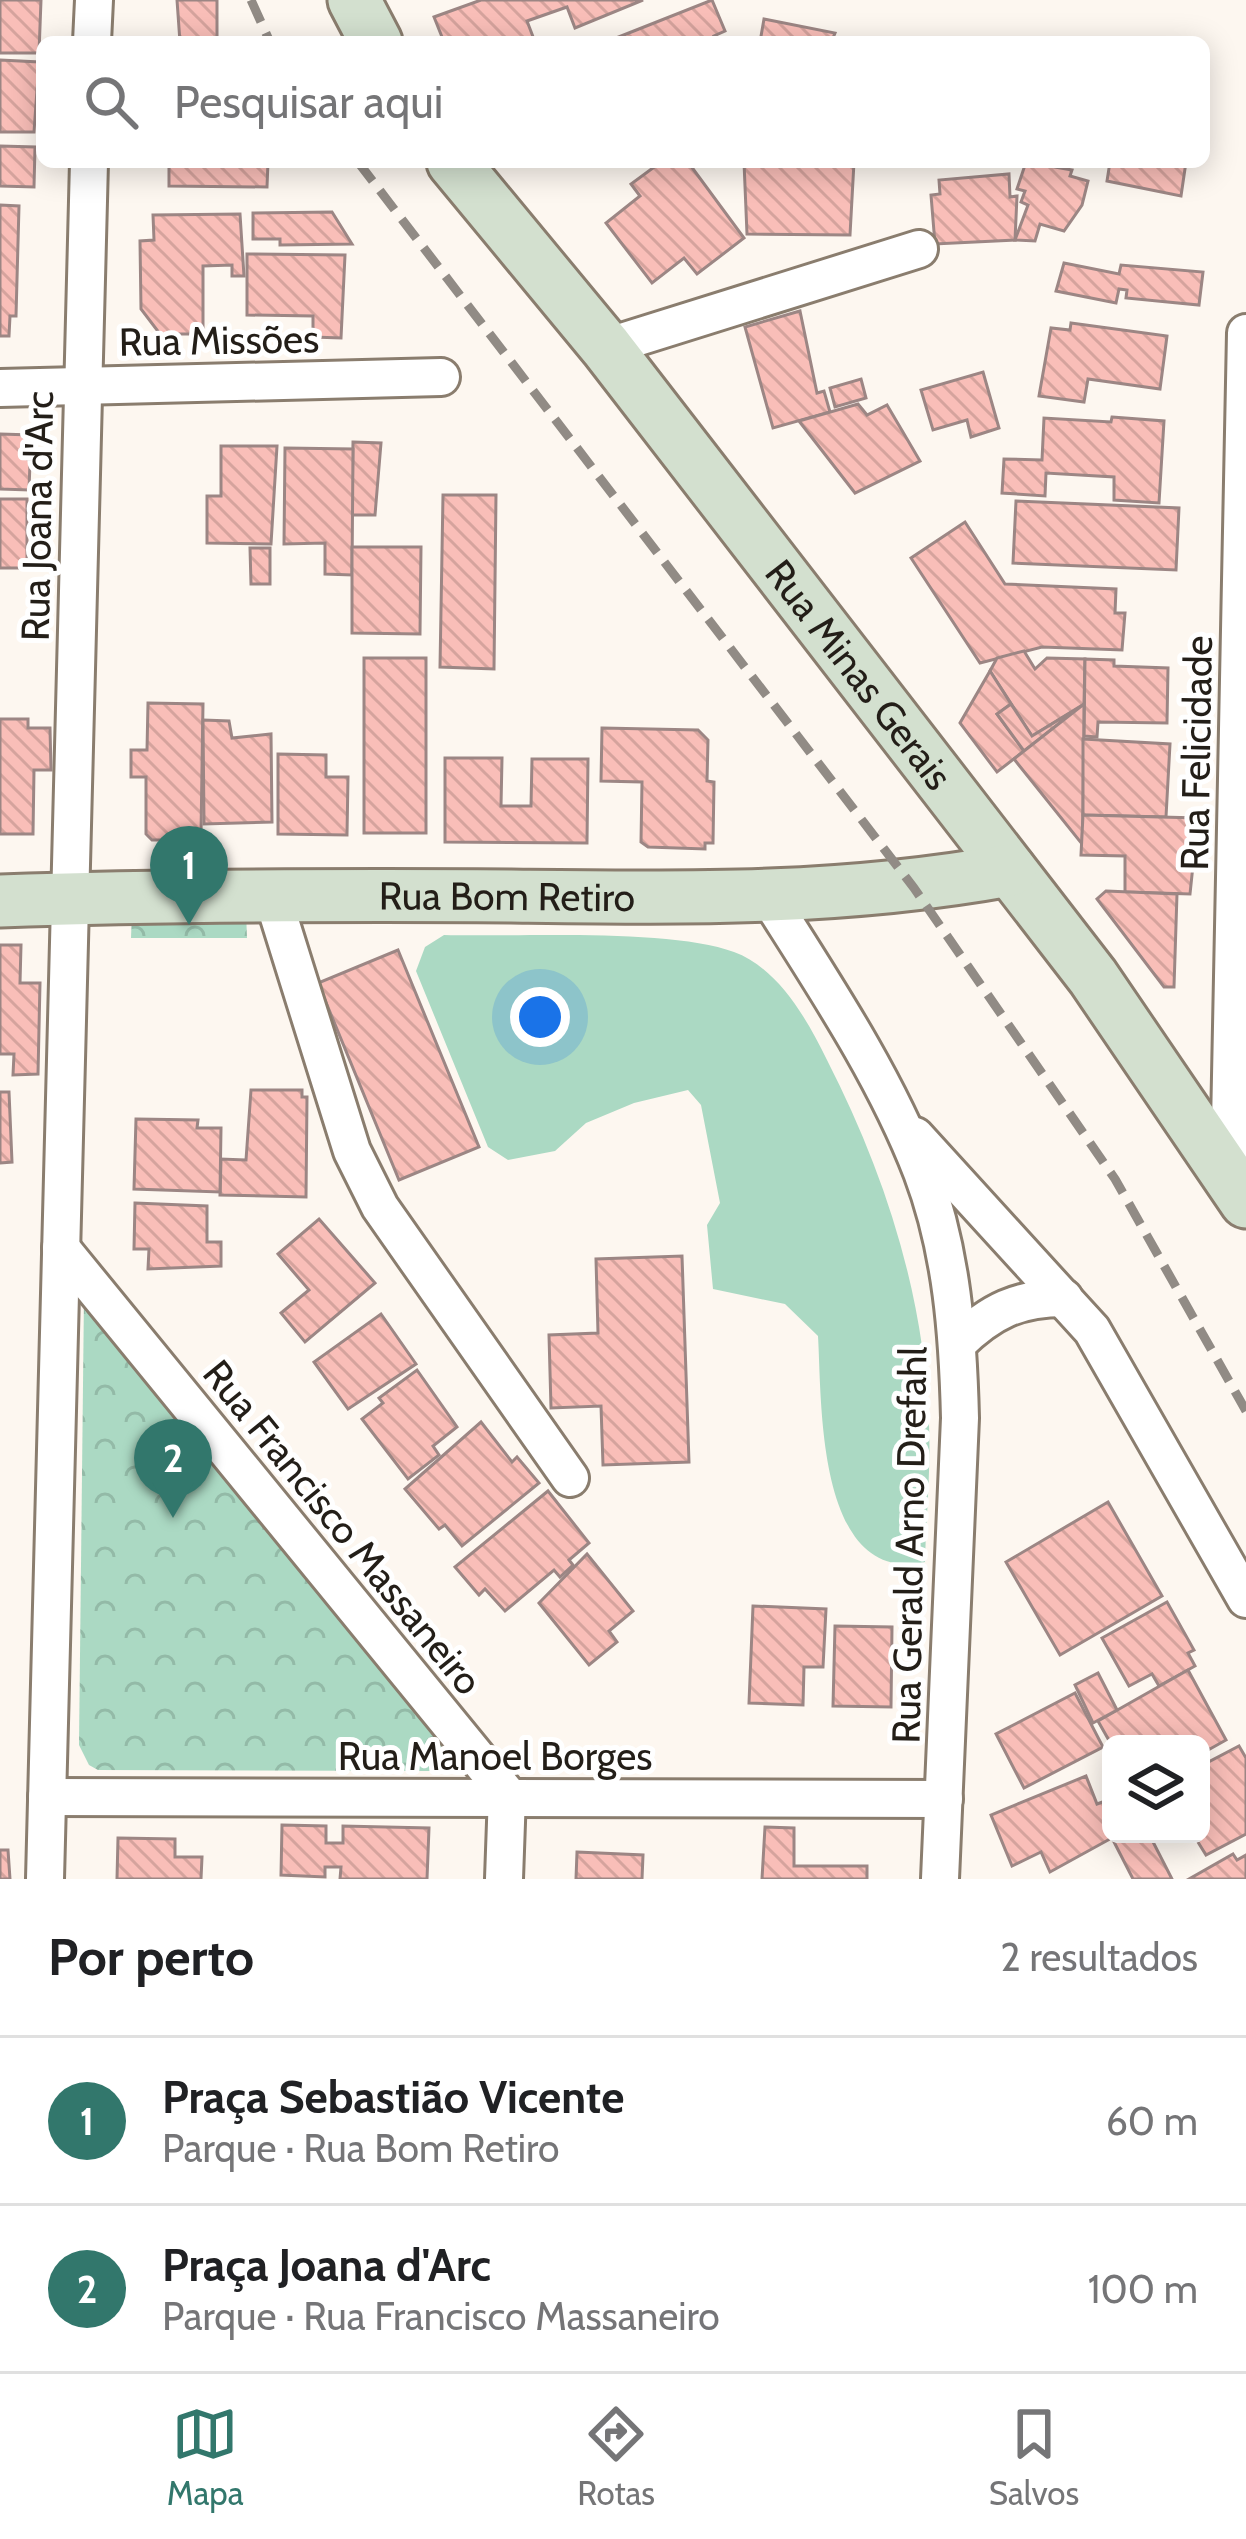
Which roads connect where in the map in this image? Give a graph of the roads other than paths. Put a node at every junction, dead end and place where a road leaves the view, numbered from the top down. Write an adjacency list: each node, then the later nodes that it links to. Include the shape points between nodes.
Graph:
1 (94, 0): 3 (street)
2 (354, 0): 4 (main road)
3 (92, 36)
4 (373, 36)
5 (89, 168): 11 (street, Rua Joana d'Arc)
6 (458, 168): 9 (main road, Rua Minas Gerais)
7 (919, 249): 9 (street)
8 (1246, 333): 19 (street, Rua Felicidade)
9 (606, 347): 13 (main road, Rua Minas Gerais)
10 (441, 377): 11 (street, Rua Missões)
11 (82, 386): 12 (street, Rua Missões); 15 (street, Rua Joana d'Arc)
12 (0, 388)
13 (1010, 870): 16 (main road, Rua Bom Retiro, via 863,894); 19 (main road, Rua Minas Gerais)
14 (272, 895): 15 (main road, Rua Bom Retiro); 16 (main road, Rua Bom Retiro); 23 (street, via 370,1188)
15 (69, 898): 17 (main road, Rua Bom Retiro); 20 (street, Rua Joana d'Arc)
16 (769, 898): 18 (street, Rua Gerald Arno Drefahl)
17 (0, 901)
18 (895, 1113): 21 (street); 22 (street, Rua Gerald Arno Drefahl, via 935,1214)
19 (1238, 1188)
20 (61, 1248): 25 (street, Rua Joana d'Arc); 26 (street, Rua Francisco Massaneiro)
21 (1064, 1298): 22 (street, via 1000,1309); 24 (street, via 1118,1368)
22 (958, 1343): 27 (street, Rua Gerald Arno Drefahl)
23 (569, 1478)
24 (1246, 1599)
25 (47, 1797): 26 (street, Rua Manoel Borges); 28 (street, Rua Joana d'Arc)
26 (507, 1798): 27 (street, Rua Manoel Borges); 29 (street)
27 (944, 1798): 30 (street, Rua Gerald Arno Drefahl)
28 (45, 1879)
29 (503, 1879)
30 (940, 1879)

